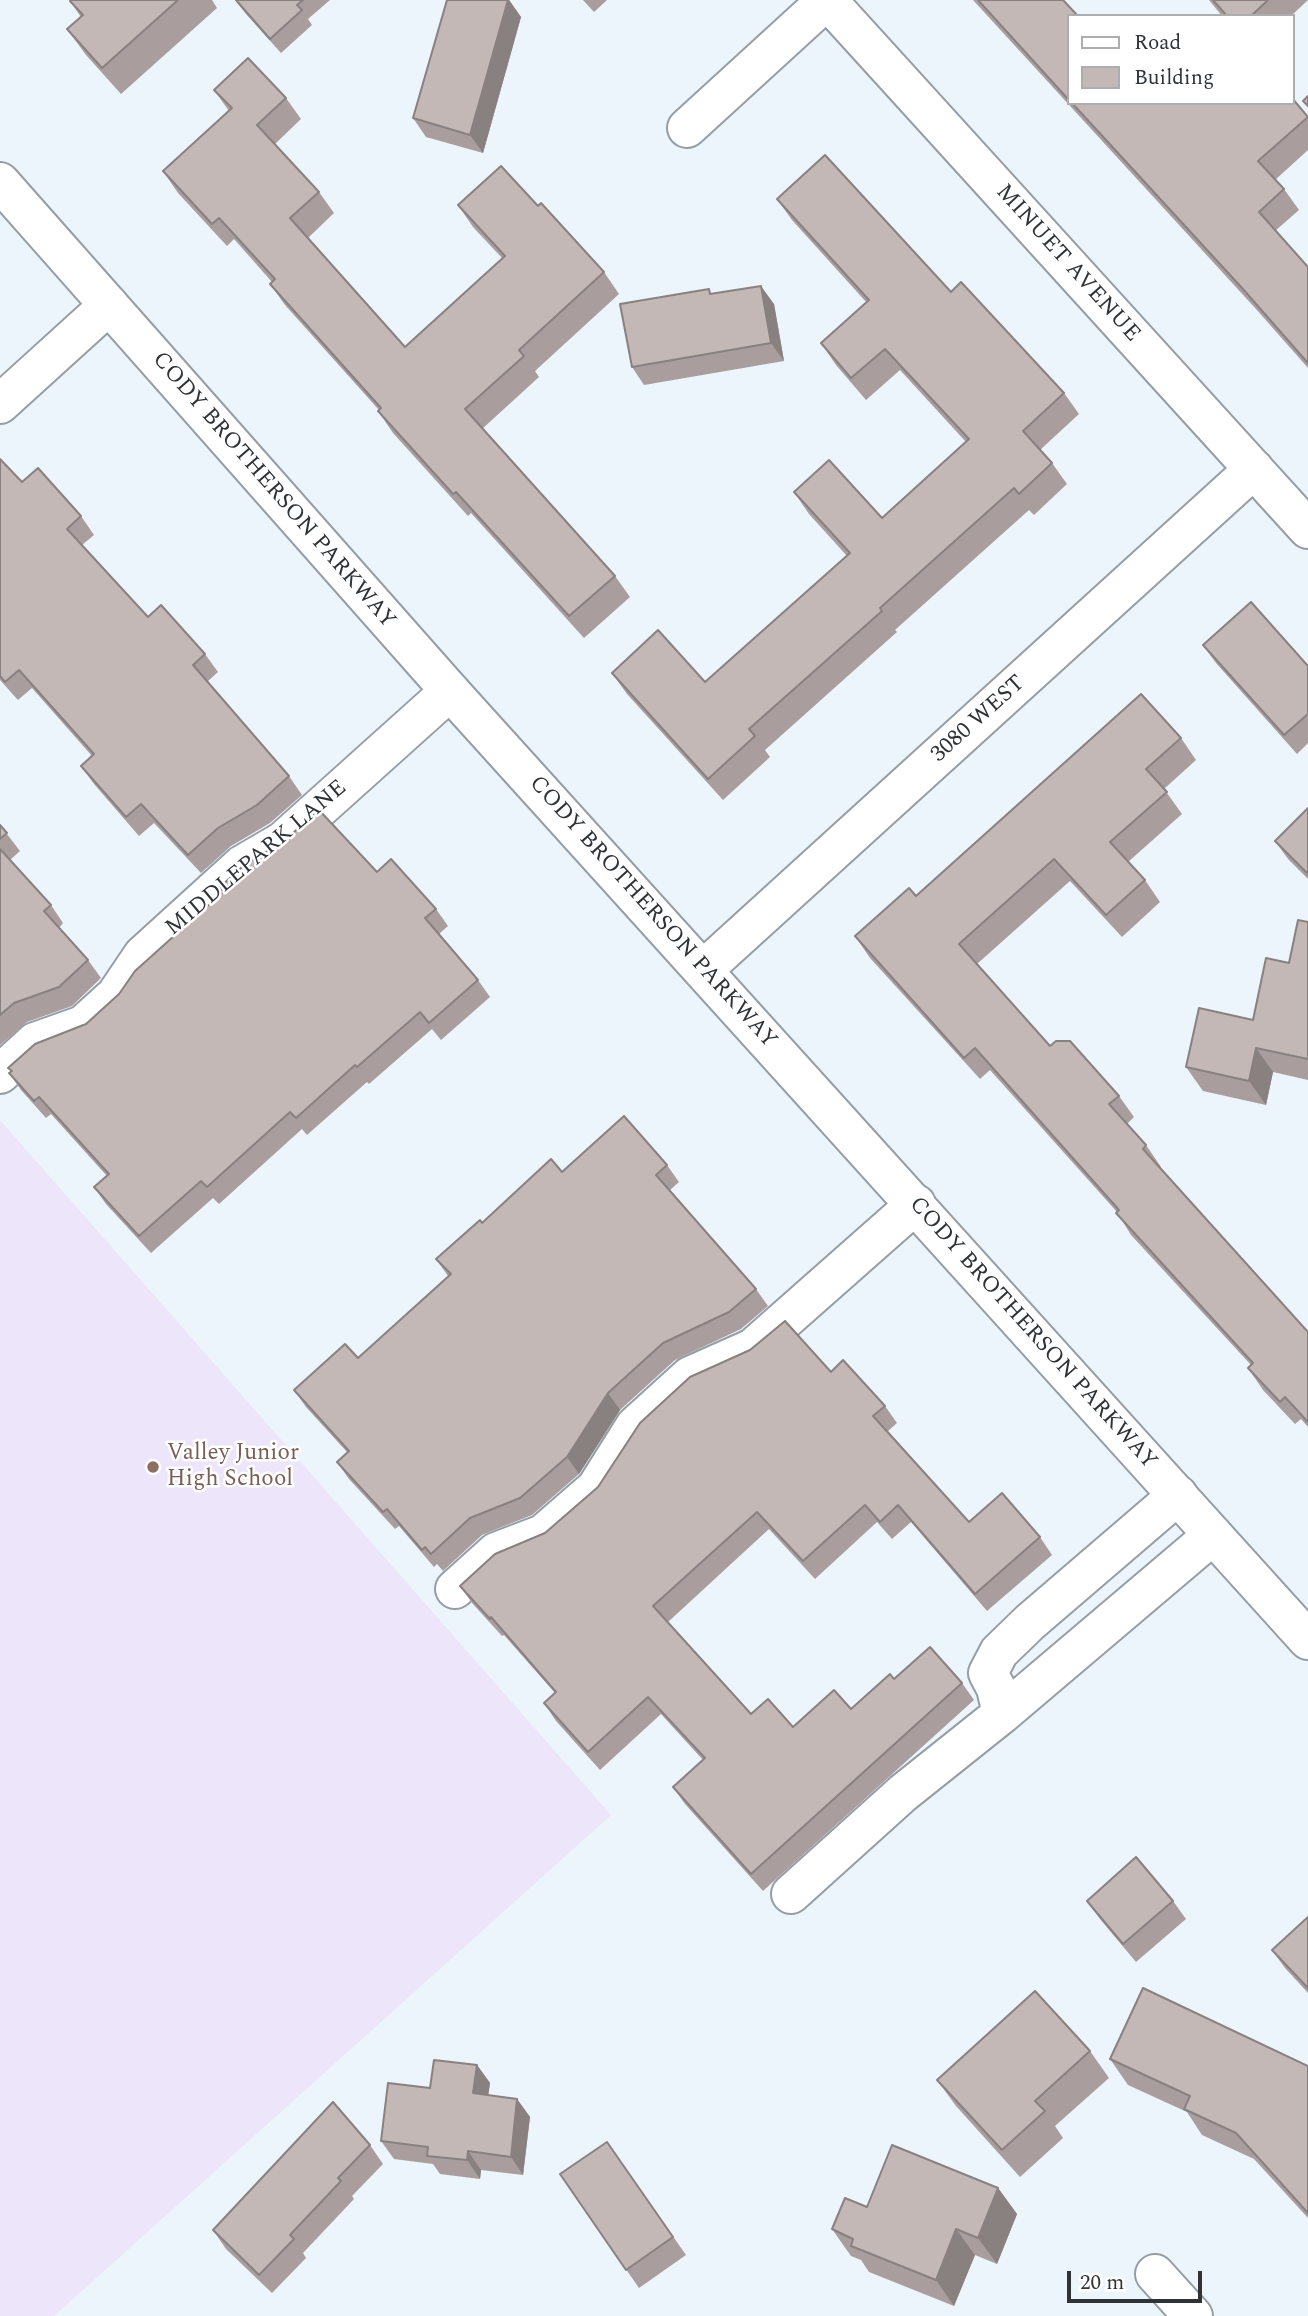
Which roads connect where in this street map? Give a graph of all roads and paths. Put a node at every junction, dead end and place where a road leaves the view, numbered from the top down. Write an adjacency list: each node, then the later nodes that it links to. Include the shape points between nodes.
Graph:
1 (827, 0): 2 (street); 6 (street, MINUET AVENUE)
2 (687, 128)
3 (0, 182): 4 (street, CODY BROTHERSON PARKWAY)
4 (109, 305): 5 (street); 8 (street, CODY BROTHERSON PARKWAY)
5 (0, 404)
6 (1254, 469): 7 (street, MINUET AVENUE); 9 (street, 3080 WEST)
7 (1308, 529)
8 (450, 691): 9 (street, CODY BROTHERSON PARKWAY); 10 (street, MIDDLEPARK LANE, via 283,841 242,865 143,955 116,995 83,1025 35,1042)
9 (703, 970): 11 (street, CODY BROTHERSON PARKWAY)
10 (0, 1074)
11 (916, 1204): 12 (street, CODY BROTHERSON PARKWAY); 14 (street, via 753,1348 691,1376 635,1426 596,1488 543,1534 496,1552)
12 (1178, 1496): 13 (street, CODY BROTHERSON PARKWAY); 16 (street, via 999,1652 988,1672)
13 (1213, 1535): 15 (street, CODY BROTHERSON PARKWAY); 16 (street)
14 (455, 1589)
15 (1308, 1640)
16 (1002, 1714): 17 (street, via 904,1793)
17 (791, 1894)
18 (1155, 2274): 19 (street)
19 (1193, 2316)

